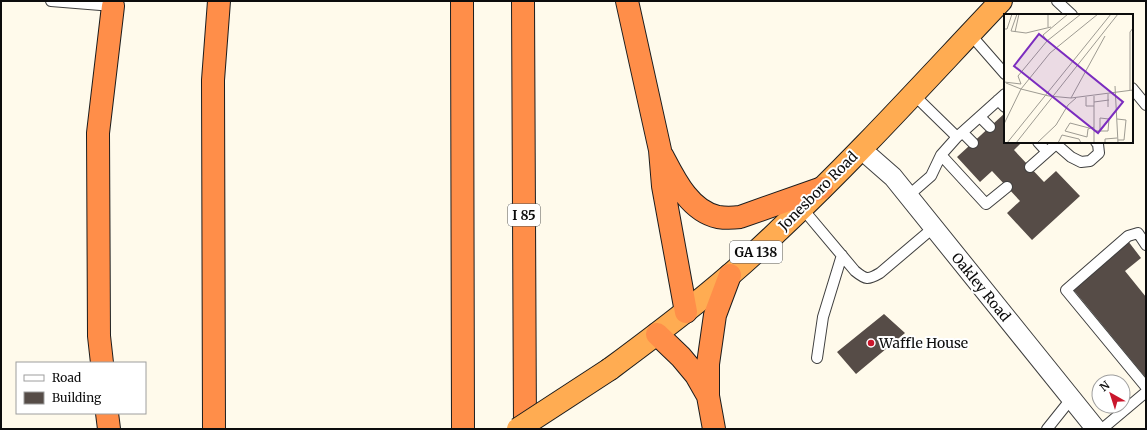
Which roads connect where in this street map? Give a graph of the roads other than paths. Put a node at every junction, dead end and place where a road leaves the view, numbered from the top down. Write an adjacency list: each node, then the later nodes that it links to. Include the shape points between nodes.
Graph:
1 (51, 1): 8 (lane)
2 (219, 1): 46 (highway, via 213,80)
3 (462, 1): 47 (highway)
4 (523, 1): 49 (highway, I 85)
5 (627, 1): 24 (highway)
6 (1002, 1): 10 (highway, Jonesboro Road / GA 138)
7 (1057, 1): 9 (lane)
8 (113, 4): 39 (highway, via 98,133 99,336)
9 (1071, 14)
10 (970, 34): 11 (lane); 13 (highway, Jonesboro Road / GA 138)
11 (1004, 73)
12 (1133, 89): 15 (lane)
13 (913, 94): 18 (lane); 23 (highway, Jonesboro Road / GA 138)
14 (1003, 100): 16 (lane)
15 (1146, 105)
16 (980, 117): 17 (lane); 18 (lane)
17 (990, 127)
18 (960, 135): 19 (lane); 26 (lane)
19 (973, 143)
20 (1039, 143): 25 (lane)
21 (1057, 143): 22 (lane, via 1071,157 1081,162 1090,161 1100,153); 25 (lane)
22 (1097, 143)
23 (861, 149): 29 (highway, Jonesboro Road / GA 138); 30 (street, Oakley Road, via 893,177)
24 (660, 150): 29 (highway, via 673,176 694,204 717,217 740,217); 36 (highway, via 663,186)
25 (1047, 152): 27 (lane)
26 (941, 155): 28 (lane, via 986,204); 30 (lane, via 931,176)
27 (1030, 168)
28 (1006, 187)
29 (822, 188): 31 (highway, Jonesboro Road / GA 138)
30 (908, 196): 32 (street, Oakley Road)
31 (802, 208): 34 (lane); 35 (highway, Jonesboro Road / GA 138)
32 (933, 228): 34 (lane, via 871,278 863,278); 43 (street, Oakley Road)
33 (1146, 245): 40 (lane, via 1138,232 1128,236 1066,290)
34 (842, 255): 38 (lane, via 822,317)
35 (730, 275): 36 (highway, Jonesboro Road / GA 138); 42 (highway, via 715,315 708,364)
36 (686, 312): 37 (highway, Jonesboro Road / GA 138)
37 (657, 334): 42 (highway, via 696,375); 48 (highway, Jonesboro Road / GA 138, bridge, via 610,369)
38 (817, 358)
39 (102, 362)
40 (1146, 386)
41 (1146, 392): 53 (lane)
42 (708, 396): 50 (highway)
43 (1072, 399): 51 (lane); 52 (street, Oakley Road)
44 (107, 414): 45 (highway)
45 (109, 429)
46 (214, 429)
47 (463, 429)
48 (518, 429)
49 (525, 429)
50 (714, 429)
51 (1047, 429)
52 (1096, 429)
53 (1102, 429)

